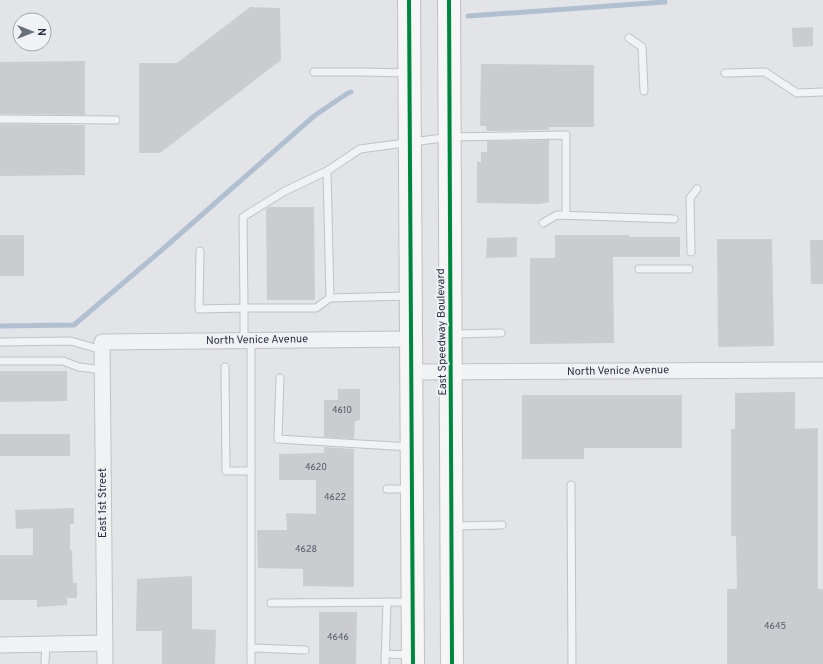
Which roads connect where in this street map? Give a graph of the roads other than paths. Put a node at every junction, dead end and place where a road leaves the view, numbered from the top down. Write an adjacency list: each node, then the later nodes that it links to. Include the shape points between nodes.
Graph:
1 (409, 0): 5 (main road)
2 (450, 0): 11 (main road, East Speedway Boulevard)
3 (629, 38): 7 (lane, via 642,47)
4 (314, 72): 5 (lane)
5 (410, 73): 12 (main road)
6 (725, 73): 8 (lane, via 765,72 797,93)
7 (644, 92)
8 (823, 92)
9 (0, 119): 10 (lane)
10 (116, 120)
11 (450, 137): 12 (lane); 15 (lane, via 566,135); 26 (main road, East Speedway Boulevard)
12 (410, 142): 13 (lane, via 360,149); 22 (main road)
13 (327, 171): 23 (lane); 24 (lane, via 285,191 243,217)
14 (697, 188): 19 (lane, via 690,198)
15 (566, 215): 16 (lane); 17 (lane, via 557,215)
16 (674, 219)
17 (543, 224)
18 (200, 251): 24 (lane, via 198,309)
19 (691, 252)
20 (639, 269): 21 (lane)
21 (689, 269)
22 (412, 296): 23 (lane); 27 (main road)
23 (330, 298): 24 (lane, via 316,308)
24 (244, 308): 28 (lane)
25 (501, 333): 26 (lane)
26 (450, 334): 36 (main road, East Speedway Boulevard)
27 (412, 339): 28 (street, North Venice Avenue); 35 (main road)
28 (247, 340): 30 (street, North Venice Avenue); 39 (lane)
29 (0, 342): 30 (lane, via 71,341)
30 (102, 346): 33 (street, East 1st Street)
31 (0, 361): 33 (lane, via 63,361 79,367)
32 (225, 368): 39 (lane, via 226,471)
33 (102, 370): 49 (street, East 1st Street)
34 (823, 370): 36 (street, North Venice Avenue)
35 (412, 372): 36 (street, North Venice Avenue); 38 (main road)
36 (451, 373): 44 (main road, East Speedway Boulevard)
37 (280, 378): 38 (lane, via 278,439)
38 (413, 447): 42 (main road)
39 (251, 471): 51 (lane)
40 (571, 485): 60 (lane)
41 (387, 489): 42 (lane)
42 (413, 489): 46 (main road)
43 (502, 525): 44 (lane)
44 (452, 526): 59 (main road, East Speedway Boulevard)
45 (387, 602): 46 (lane); 47 (lane); 53 (lane)
46 (413, 602): 54 (main road)
47 (271, 603)
48 (46, 644): 49 (street); 50 (street); 55 (lane)
49 (105, 644): 56 (street, East 1st Street)
50 (0, 645)
51 (251, 648): 52 (lane); 57 (lane)
52 (305, 650)
53 (385, 654): 54 (lane); 58 (lane)
54 (413, 660)
55 (45, 662)
56 (105, 664)
57 (251, 664)
58 (385, 664)
59 (452, 664)
60 (572, 664)

